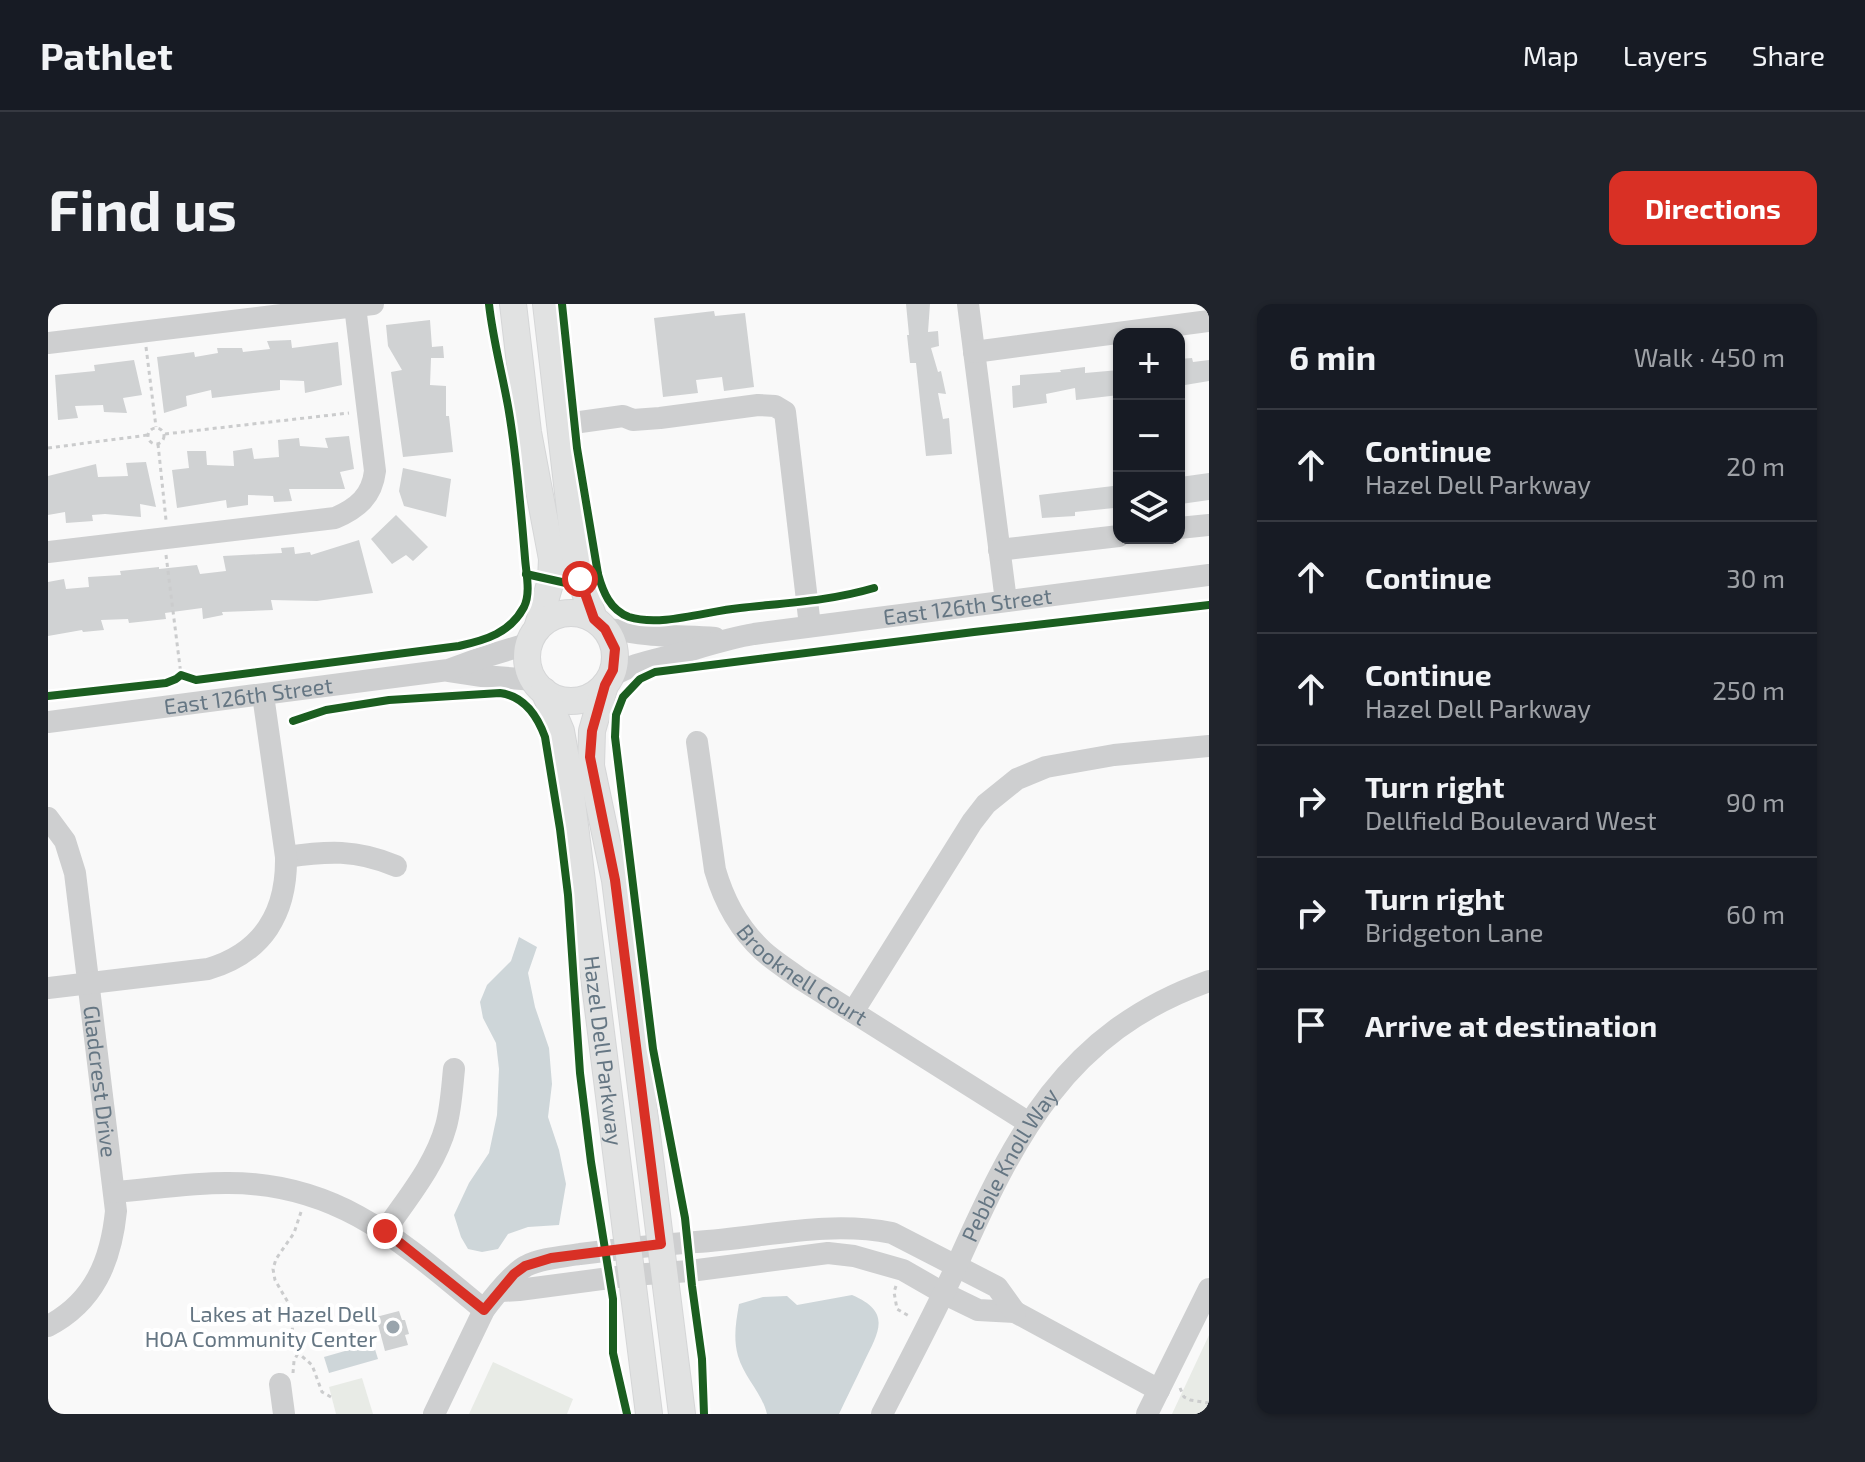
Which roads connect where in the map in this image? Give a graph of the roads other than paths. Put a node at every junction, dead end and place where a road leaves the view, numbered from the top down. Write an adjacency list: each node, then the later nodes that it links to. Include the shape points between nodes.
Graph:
1 (513, 304): 18 (main road, via 528,432 552,559)
2 (546, 304): 8 (main road)
3 (968, 304): 7 (street)
4 (364, 305): 6 (street); 13 (street, via 374,479 366,498 351,511 335,518)
5 (1209, 321): 7 (street)
6 (48, 343)
7 (974, 352): 12 (street)
8 (559, 425): 16 (main road, via 576,563); 17 (street, via 758,405 785,412)
9 (1209, 525): 10 (street)
10 (1185, 527)
11 (1113, 537): 12 (street)
12 (999, 550): 15 (street)
13 (48, 552)
14 (1209, 575): 15 (street, East 126th Street)
15 (1006, 601): 17 (street, East 126th Street)
16 (599, 624): 18 (main road, via 579,614 564,614 549,619); 19 (street, East 126th Street, via 646,635); 21 (main road, via 613,642)
17 (810, 626): 19 (street, East 126th Street)
18 (534, 636): 20 (street, East 126th Street); 22 (main road, via 528,665)
19 (724, 639): 21 (street, East 126th Street, via 633,665)
20 (448, 670): 22 (street, East 126th Street); 23 (street, East 126th Street)
21 (608, 681): 22 (main road, via 592,696 575,701 559,699); 38 (main road, Hazel Dell Parkway, via 592,731 591,766 615,880)
22 (539, 686): 39 (main road, Hazel Dell Parkway, via 558,722 566,754)
23 (263, 695): 24 (street, East 126th Street); 28 (street)
24 (48, 722)
25 (697, 742): 33 (street, Brooknell Court, via 715,870 732,913 764,953)
26 (1209, 746): 33 (street, via 1114,755 1046,767 1017,779 972,822)
27 (48, 818): 31 (street, Gladcrest Drive, via 73,861)
28 (286, 857): 29 (street, via 331,851 375,857); 31 (street, via 279,910 258,940 232,961 208,969)
29 (396, 866)
30 (1209, 981): 35 (street, Pebble Knoll Way, via 1116,1029 1067,1072)
31 (89, 983): 32 (street); 36 (street, Gladcrest Drive)
32 (48, 988)
33 (853, 1012): 35 (street, Brooknell Court)
34 (454, 1069): 37 (street, via 437,1152)
35 (1029, 1123): 40 (street, Pebble Knoll Way)
36 (115, 1192): 37 (street, via 226,1183 288,1189 318,1197); 48 (street, Gladcrest Drive, via 115,1225 105,1264 87,1294)
37 (385, 1231): 46 (street)
38 (661, 1244): 39 (street); 40 (street, via 816,1228 873,1229 892,1233); 41 (main road, Hazel Dell Parkway)
39 (629, 1248): 42 (main road, Hazel Dell Parkway); 44 (street, via 536,1262 514,1274)
40 (956, 1266): 45 (street, Pebble Knoll Way); 47 (street, via 997,1287)
41 (665, 1272): 42 (street); 45 (street, via 828,1253 903,1270); 54 (main road, Hazel Dell Parkway)
42 (632, 1275): 44 (street); 53 (main road, Hazel Dell Parkway)
43 (1209, 1289): 50 (street)
44 (501, 1291): 46 (street)
45 (943, 1293): 47 (street, via 978,1310); 55 (street, Pebble Knoll Way)
46 (484, 1310): 52 (street)
47 (1015, 1312): 50 (street)
48 (48, 1326)
49 (287, 1380): 51 (street)
50 (1170, 1392): 56 (street)
51 (284, 1414)
52 (434, 1414)
53 (649, 1414)
54 (682, 1414)
55 (882, 1414)
56 (1147, 1414)

